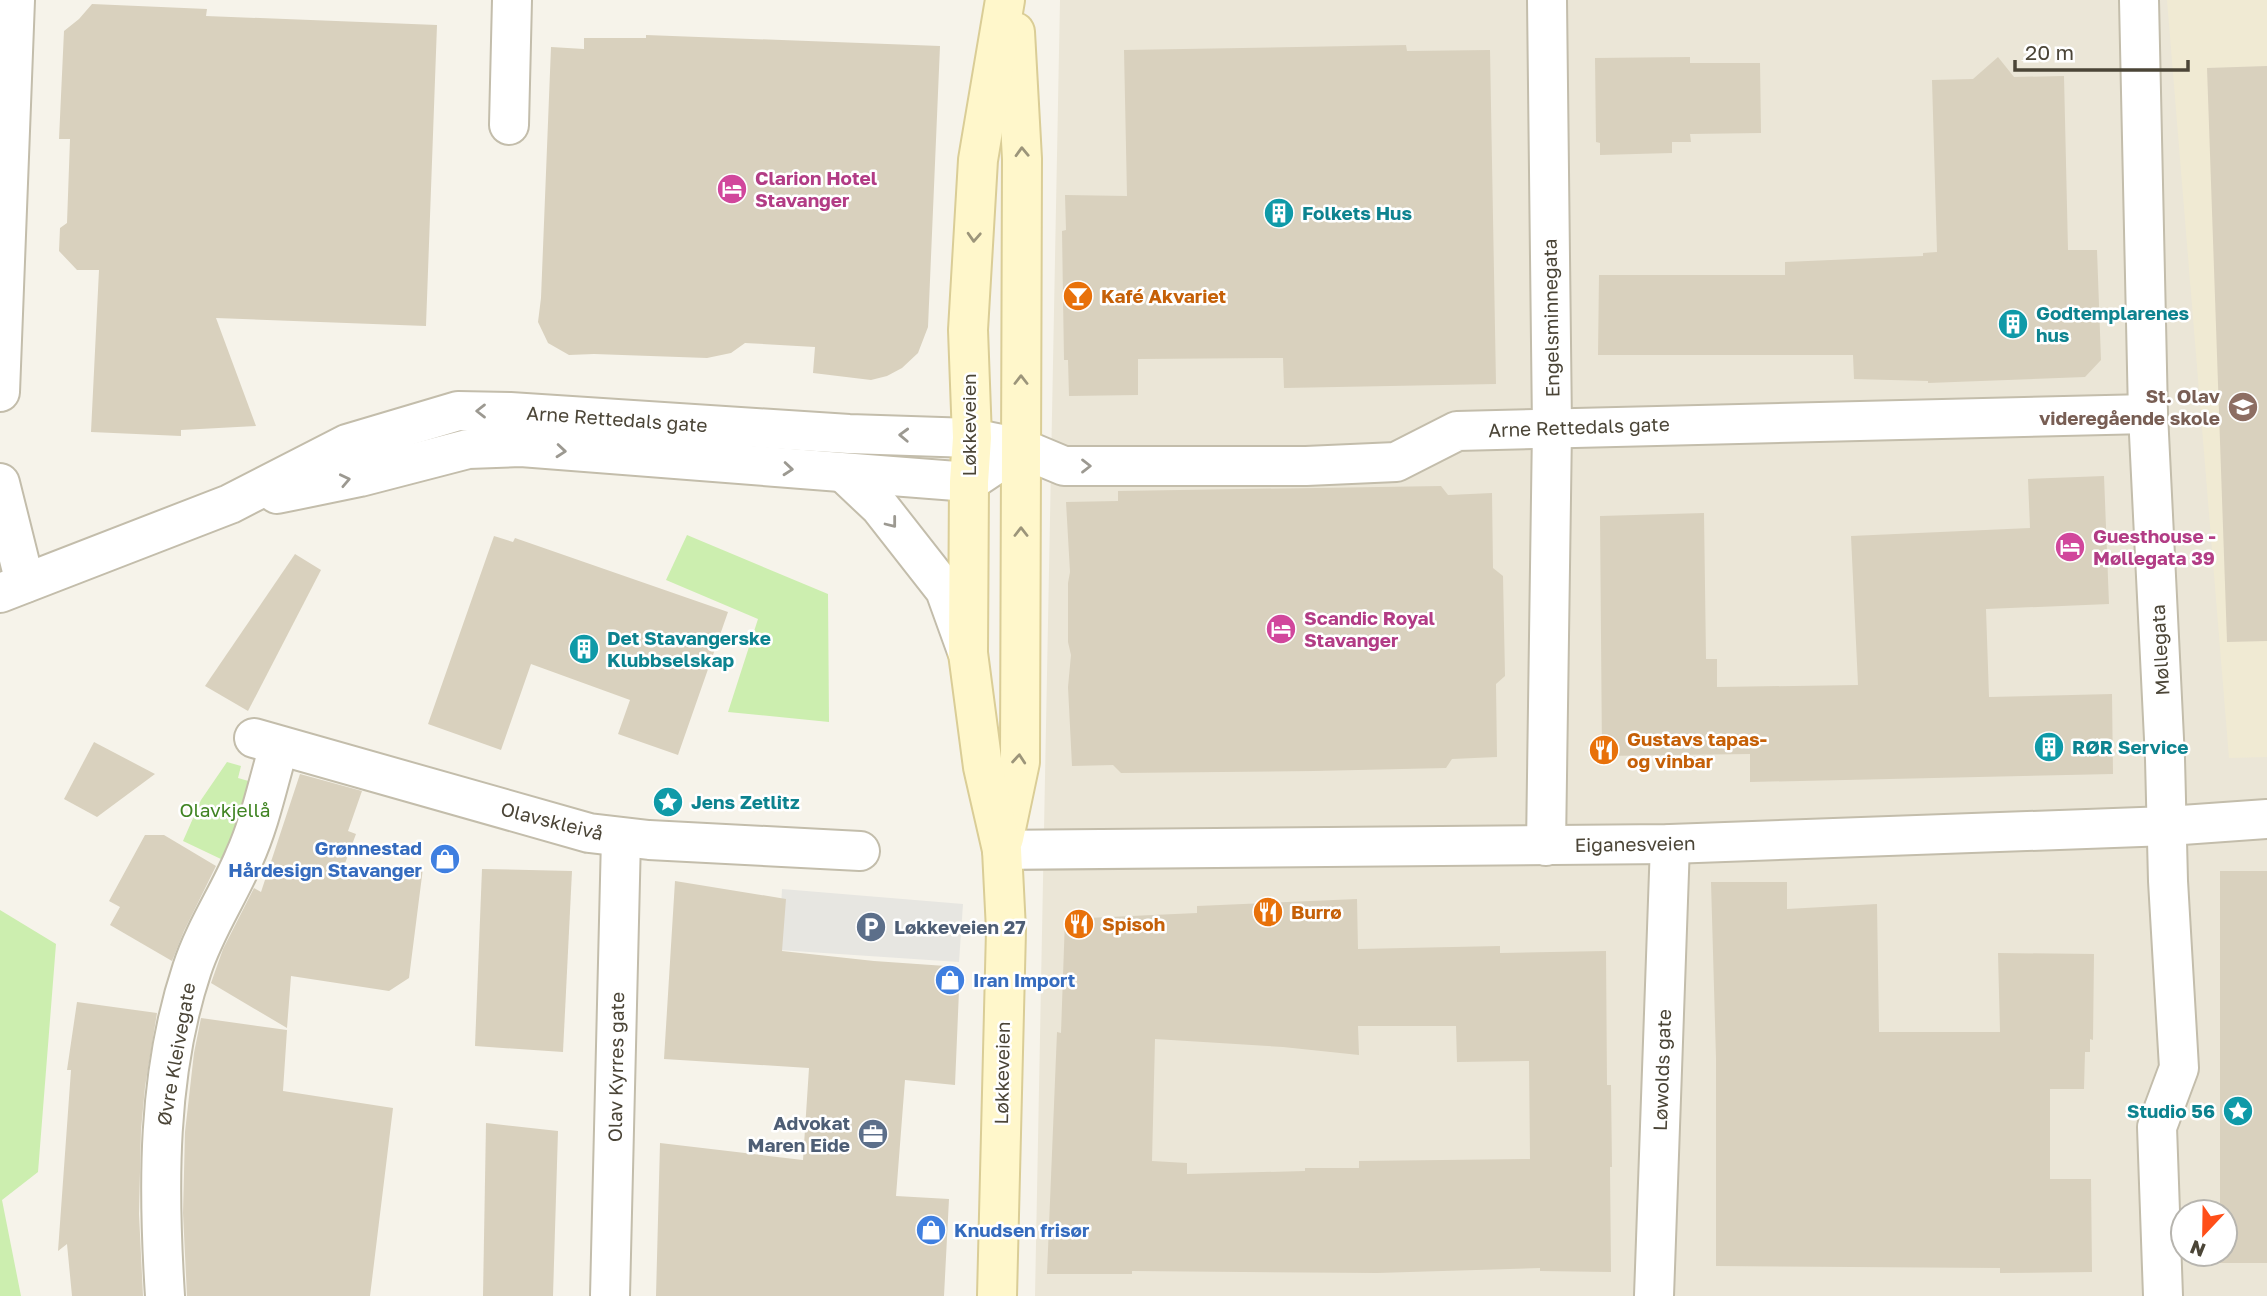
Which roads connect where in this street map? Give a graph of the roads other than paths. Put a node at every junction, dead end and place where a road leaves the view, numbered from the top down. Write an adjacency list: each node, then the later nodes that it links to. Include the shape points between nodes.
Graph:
1 (15, 0): 8 (street)
2 (512, 0): 7 (street)
3 (1005, 0): 11 (main road, Løkkeveien, one-way to 11, via 978,160 968,330)
4 (1014, 0): 12 (main road, Løkkeveien, one-way to 4, via 1022,159)
5 (1546, 0): 10 (street, Engelsminnegata)
6 (2139, 0): 9 (street, Møllegata)
7 (509, 125)
8 (0, 392)
9 (2148, 414): 10 (street, Arne Rettedals gate); 21 (street, Møllegata)
10 (1552, 428): 12 (street, Arne Rettedals gate, one-way to 10, via 1064,466 1306,466 1396,462 1457,431); 24 (street, Engelsminnegata)
11 (972, 438): 12 (street, Arne Rettedals gate); 14 (main road, Løkkeveien); 16 (street, Arne Rettedals gate, one-way to 16, via 458,411 346,444)
12 (1021, 448): 14 (street); 25 (main road, Løkkeveien, one-way to 12, via 1020,762)
13 (845, 474): 14 (street, Arne Rettedals gate); 16 (street, Arne Rettedals gate, one-way to 13, via 468,449 521,447); 18 (street, one-way to 18, via 880,507 945,590)
14 (969, 482): 18 (main road, Løkkeveien)
15 (0, 483): 17 (street)
16 (230, 504): 17 (street, Arne Rettedals gate)
17 (12, 588)
18 (968, 653): 25 (main road, Løkkeveien, via 983,766)
19 (267, 742): 22 (street, Olavskleivå, via 562,826); 27 (street, Øvre Kleivegate, via 250,845 191,970 164,1099 161,1241)
20 (2267, 819): 21 (street, Eiganesveien)
21 (2168, 826): 23 (street, Eiganesveien); 31 (street, Møllegata, via 2179,1068 2157,1127)
22 (621, 838): 26 (street, Olavskleivå); 28 (street, Olav Kyrres gate)
23 (1670, 844): 24 (street, Eiganesveien); 30 (street, Løwolds gate)
24 (1546, 846): 25 (street, Eiganesveien)
25 (1002, 850): 29 (main road, Løkkeveien, via 1006,930)
26 (860, 851)
27 (165, 1296)
28 (610, 1296)
29 (997, 1296)
30 (1654, 1296)
31 (2163, 1296)

